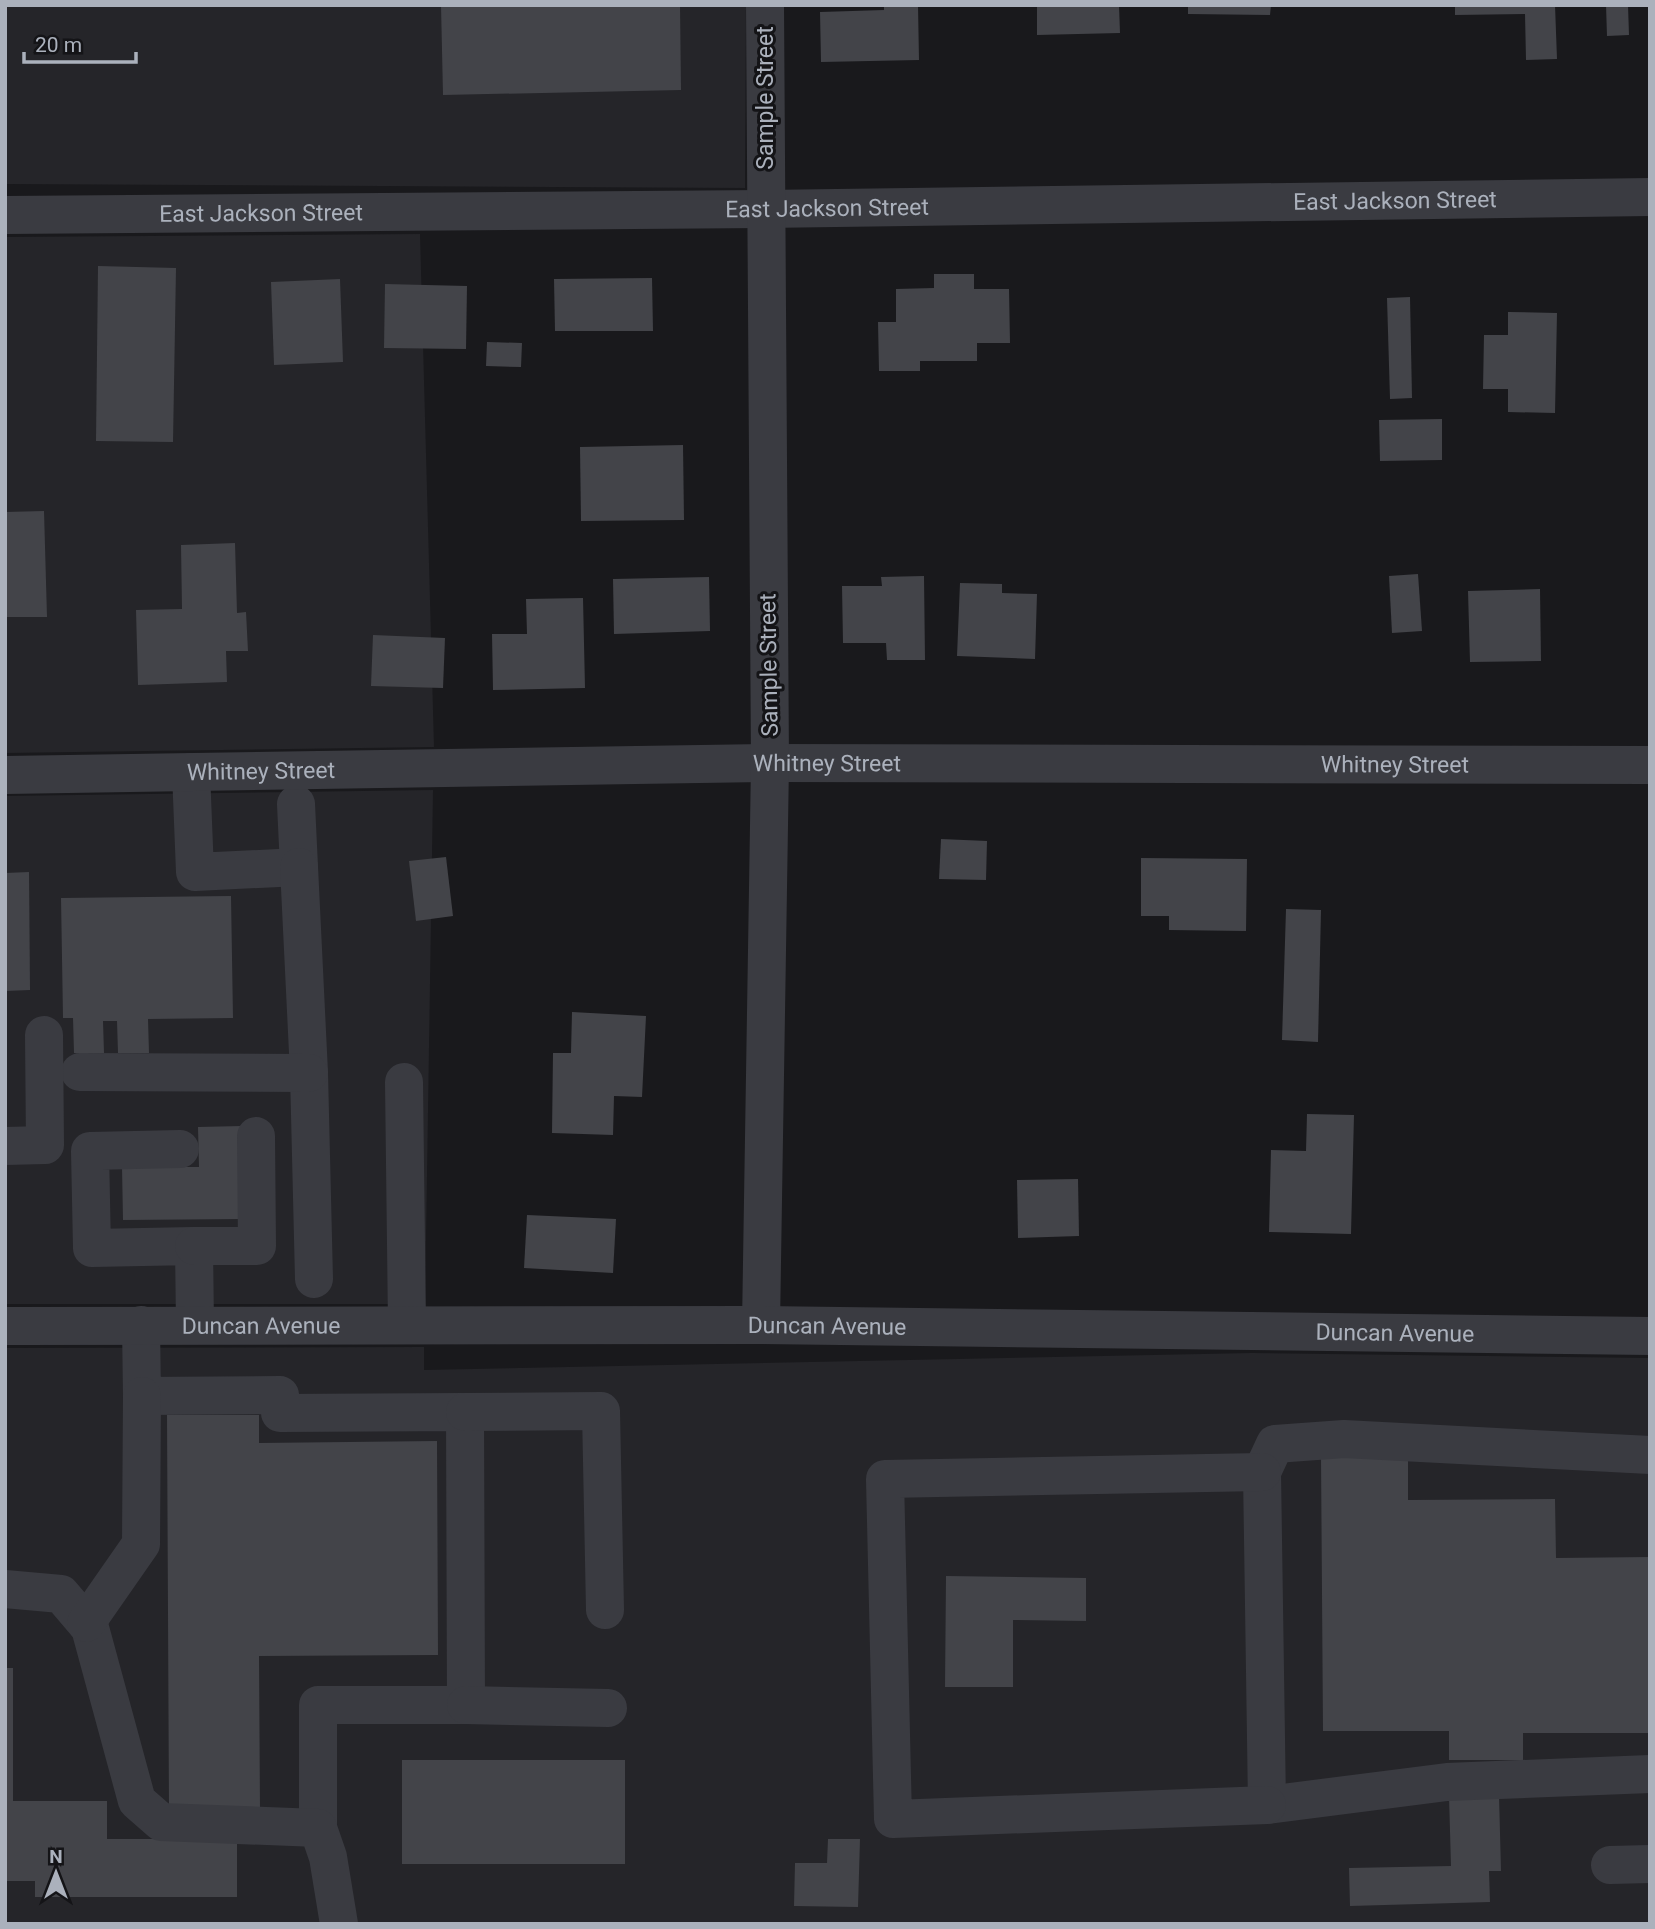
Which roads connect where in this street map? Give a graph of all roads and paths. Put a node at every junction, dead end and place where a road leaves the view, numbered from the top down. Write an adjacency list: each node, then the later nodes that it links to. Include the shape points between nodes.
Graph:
1 (765, 5): 3 (street, Sample Street)
2 (1650, 197): 3 (street, East Jackson Street)
3 (764, 209): 4 (street, East Jackson Street); 5 (street, Sample Street)
4 (5, 215)
5 (770, 763): 6 (street, Whitney Street); 7 (street, Whitney Street); 23 (street, Sample Street)
6 (1650, 765)
7 (191, 772): 8 (street, Whitney Street); 10 (street, via 195,872)
8 (5, 775)
9 (296, 804): 10 (street)
10 (299, 867): 13 (street)
11 (44, 1035): 16 (street, via 45,1145)
12 (80, 1072): 13 (street)
13 (309, 1073): 19 (street)
14 (404, 1082): 22 (street)
15 (256, 1136): 18 (street, via 257,1245)
16 (5, 1146)
17 (180, 1149): 18 (street, via 90,1151 92,1248)
18 (194, 1246): 21 (street)
19 (314, 1279)
20 (141, 1325): 21 (street, Duncan Avenue); 24 (street, Duncan Avenue); 26 (street)
21 (195, 1325): 22 (street, Duncan Avenue)
22 (407, 1325): 23 (street, Duncan Avenue)
23 (761, 1325): 25 (street, Duncan Avenue)
24 (5, 1326)
25 (1650, 1336)
26 (142, 1396): 27 (street, via 280,1395 280,1413); 32 (street, via 141,1544)
27 (465, 1412): 31 (street, via 601,1411); 33 (street)
28 (1641, 1455): 29 (street, via 1344,1439 1275,1444)
29 (1262, 1472): 36 (street); 36 (street, via 885,1479 893,1819)
30 (5, 1589): 32 (street, via 61,1594)
31 (605, 1610)
32 (86, 1623): 37 (street, via 137,1801 161,1822)
33 (466, 1705): 34 (street); 37 (street, via 318,1705)
34 (608, 1708)
35 (1650, 1774): 36 (street, via 1447,1782)
36 (1267, 1805)
37 (318, 1828): 40 (street, via 328,1857)
38 (1650, 1864): 39 (street)
39 (1610, 1865)
40 (339, 1924)

